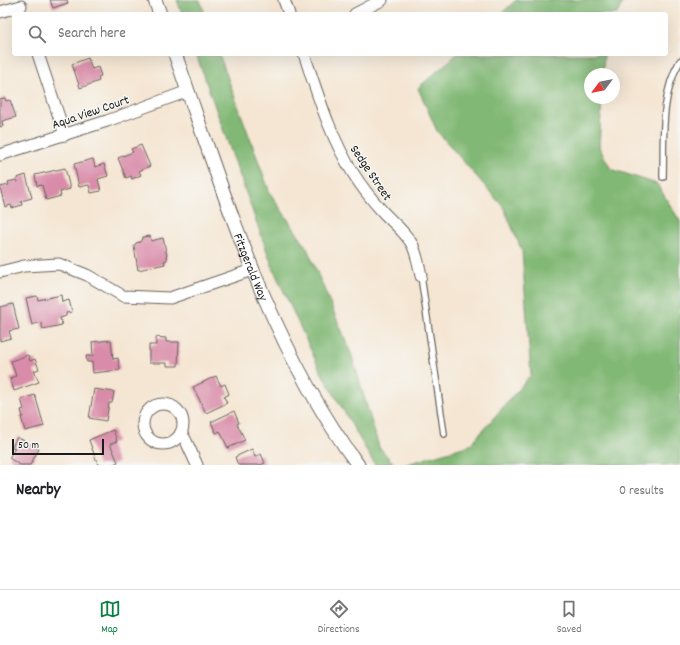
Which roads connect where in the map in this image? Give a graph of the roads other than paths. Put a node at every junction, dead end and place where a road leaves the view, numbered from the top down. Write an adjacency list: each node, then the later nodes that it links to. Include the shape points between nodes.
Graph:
1 (155, 0): 6 (street)
2 (284, 0): 7 (street)
3 (382, 0): 8 (street)
4 (22, 7): 5 (street)
5 (0, 12)
6 (159, 12)
7 (288, 12)
8 (362, 12)
9 (39, 56): 14 (street)
10 (175, 56): 13 (street, Fitzgerald Way)
11 (305, 56): 19 (street, Sedge Street, via 342,154 354,175 383,212 406,235 418,258)
12 (680, 61): 16 (lane, via 666,99)
13 (188, 90): 14 (street, Aqua View Court); 17 (street, Fitzgerald Way)
14 (65, 135): 15 (street, Aqua View Court)
15 (0, 155)
16 (662, 176)
17 (252, 270): 18 (street, via 170,298 123,296 87,275 59,264 24,266); 23 (street, Fitzgerald Way, via 294,362 317,404)
18 (0, 272)
19 (421, 276): 21 (lane)
20 (181, 432): 22 (street)
21 (444, 434)
22 (197, 465)
23 (358, 465)

